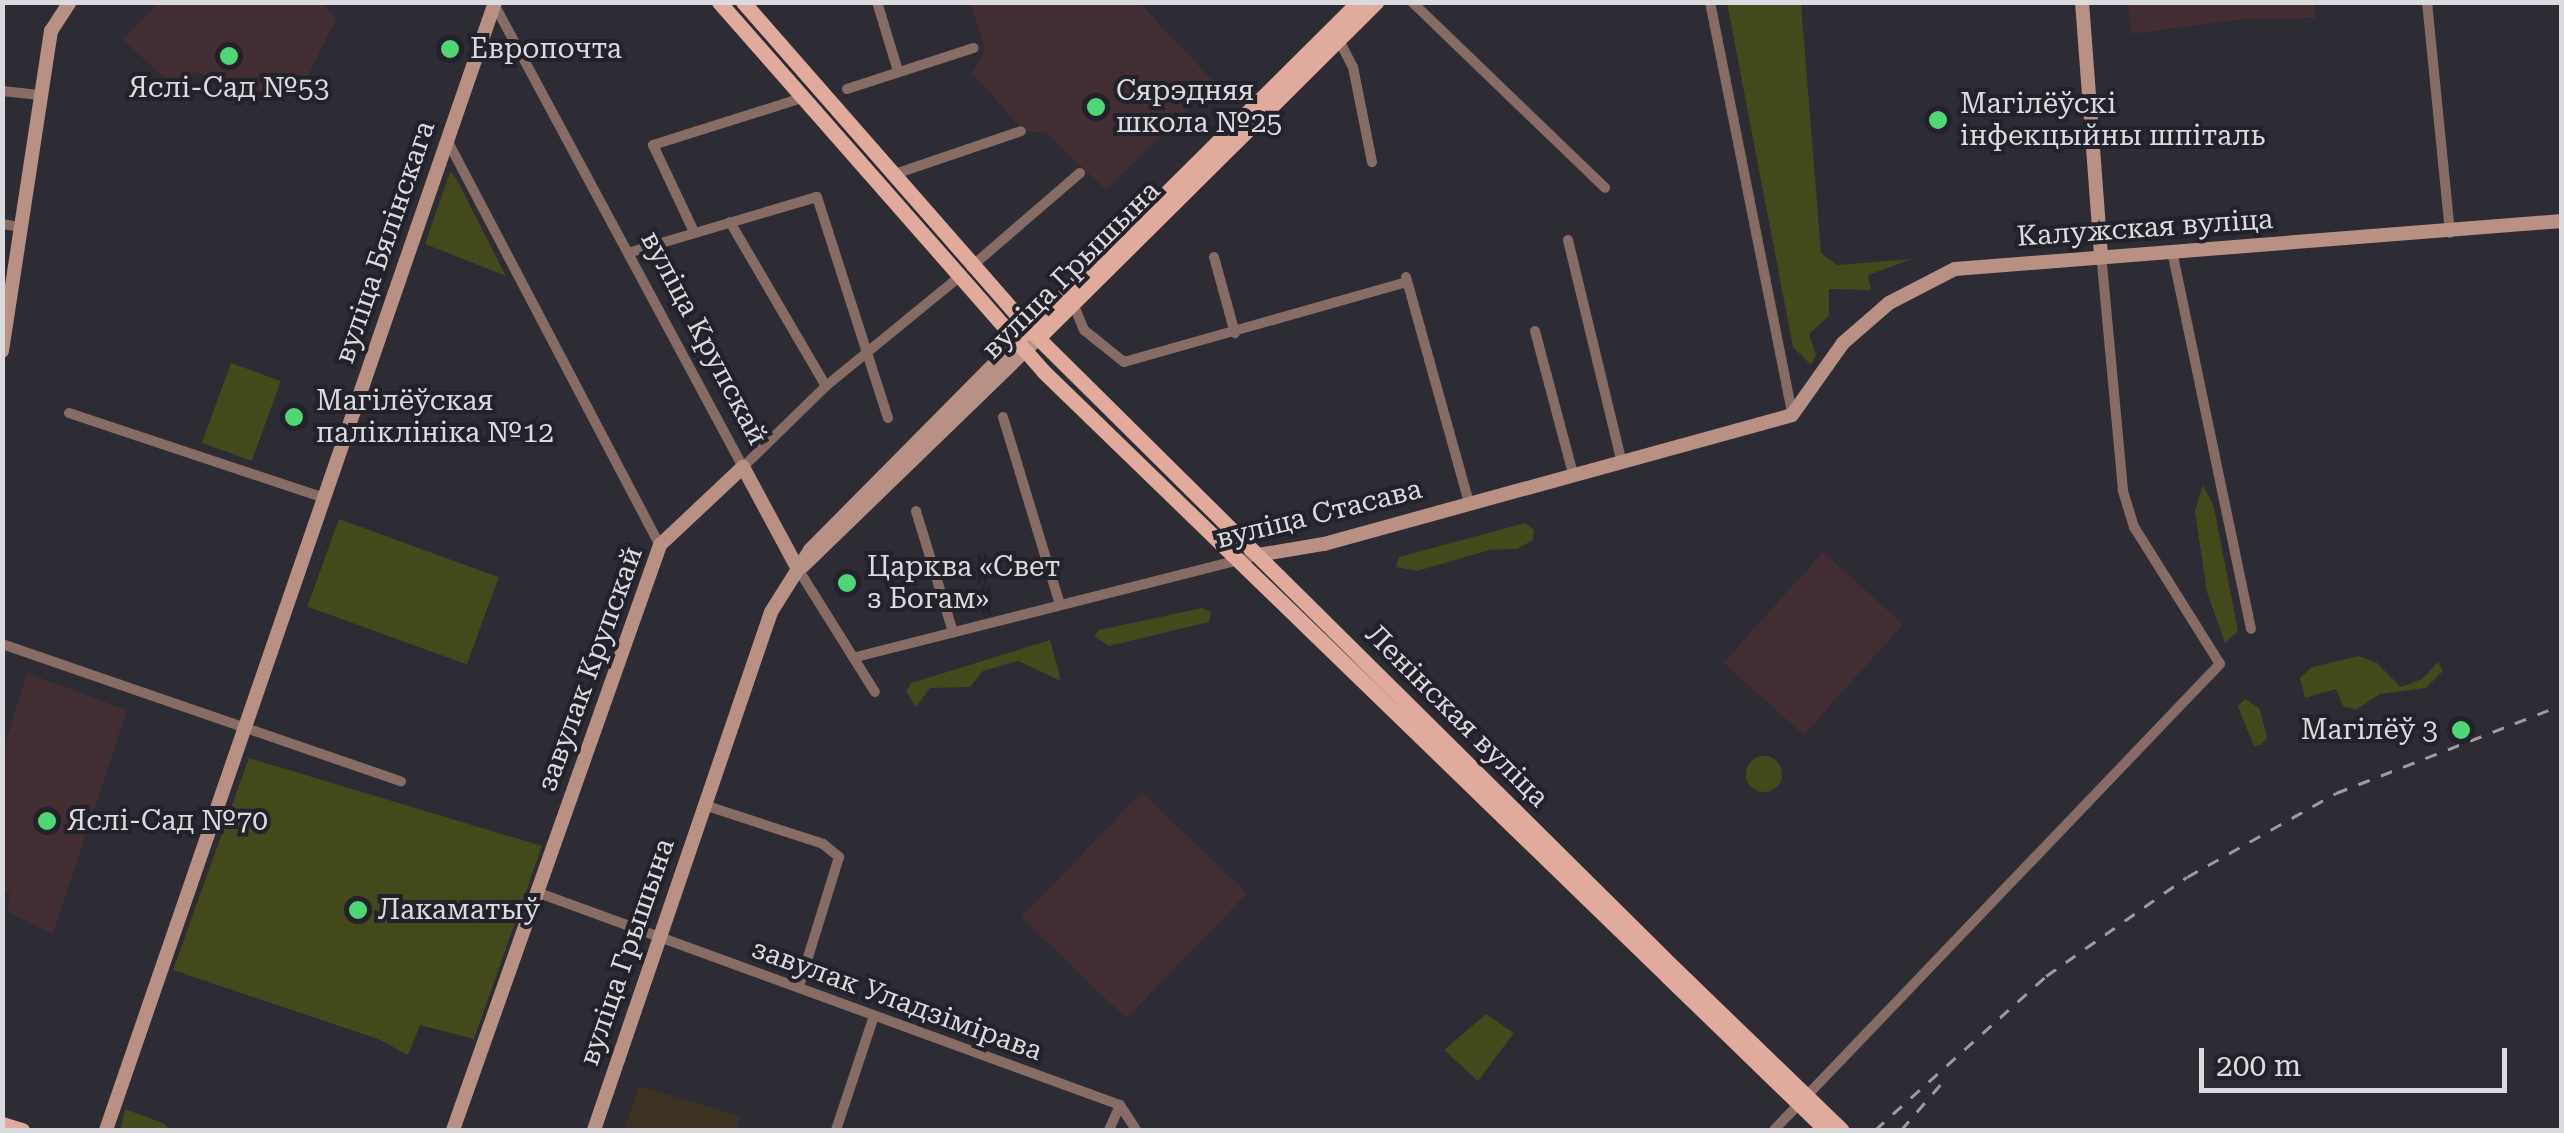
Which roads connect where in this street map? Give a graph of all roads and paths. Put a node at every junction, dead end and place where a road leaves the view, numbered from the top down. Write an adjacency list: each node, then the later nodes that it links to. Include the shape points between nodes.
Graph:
1 (70, 2): 17 (main road, via 50,31)
2 (719, 2): 18 (main road)
3 (742, 2): 23 (main road)
4 (877, 2): 14 (street)
5 (1358, 2): 39 (main road, вуліца Грышына)
6 (1376, 2): 12 (main road, вуліца Грышына)
7 (1412, 2): 24 (street)
8 (1710, 2): 46 (street)
9 (2082, 2): 34 (main road)
10 (2427, 2): 30 (street)
11 (494, 3): 20 (main road, вуліца Бялінскага); 32 (street, вуліца Крупскай)
12 (1339, 40): 21 (street, via 1353,67); 37 (main road, вуліца Грышына)
13 (973, 48): 14 (street)
14 (897, 68): 15 (street)
15 (847, 89)
16 (2, 91): 17 (street)
17 (40, 96): 28 (main road)
18 (802, 98): 29 (street, via 654,146); 36 (main road)
19 (1021, 131): 23 (street)
20 (447, 140): 52 (main road, вуліца Бялінскага); 55 (street)
21 (1372, 162)
22 (1080, 173): 36 (street, завулак Крупскай)
23 (892, 175): 36 (main road)
24 (1605, 188)
25 (2562, 221): 30 (main road, Калужская вуліца)
26 (730, 222): 29 (street); 43 (street, via 816,197); 44 (street)
27 (2, 224): 28 (street)
28 (20, 226): 42 (main road)
29 (694, 232): 32 (street)
30 (2450, 233): 33 (main road, Калужская вуліца)
31 (1568, 240): 49 (street)
32 (631, 252): 50 (street, вуліца Крупскай)
33 (2172, 252): 34 (main road, Калужская вуліца); 59 (street)
34 (2100, 254): 46 (main road, Калужская вуліца, via 1954,269 1928,278 1843,343); 81 (street, via 2122,490 2134,527 2220,664)
35 (1214, 257): 40 (street)
36 (964, 273): 39 (main road); 41 (main road); 43 (street, завулак Крупскай)
37 (1073, 303): 39 (main road, вуліца Грышына); 40 (street, via 1084,330 1124,362)
38 (1534, 331): 51 (street)
39 (1034, 333): 41 (main road, вуліца Грышына); 56 (main road, Ленінская вуліца)
40 (1235, 333): 53 (street, via 1406,279)
41 (1020, 347): 56 (main road, Ленінская вуліца); 57 (main road, вуліца Грышына, via 819,557)
42 (2, 351)
43 (865, 354): 44 (street, завулак Крупскай); 48 (street)
44 (826, 386): 50 (street, завулак Крупскай)
45 (70, 413): 52 (street)
46 (1792, 415): 49 (main road, вуліца Стасава)
47 (1004, 416): 58 (street)
48 (888, 418)
49 (1622, 463): 51 (main road, вуліца Стасава)
50 (743, 466): 55 (main road, завулак Крупскай); 57 (main road, вуліца Крупскай)
51 (1573, 474): 53 (main road, вуліца Стасава)
52 (322, 497): 64 (main road, вуліца Бялінскага)
53 (1468, 502): 56 (main road, вуліца Стасава, via 1324,544)
54 (916, 511): 60 (street)
55 (660, 545): 67 (main road, завулак Крупскай)
56 (1250, 557): 58 (street, вуліца Стасава); 69 (main road, Ленінская вуліца)
57 (798, 569): 62 (street, вуліца Крупскай); 66 (main road, вуліца Грышына, via 771,612)
58 (1060, 604): 60 (street, вуліца Стасава)
59 (2251, 629)
60 (954, 632): 62 (street, вуліца Стасава)
61 (2, 644): 64 (street)
62 (856, 657): 63 (street, вуліца Крупскай)
63 (875, 692)
64 (245, 726): 65 (street); 75 (main road, вуліца Бялінскага)
65 (402, 781)
66 (704, 805): 68 (main road, вуліца Грышына); 70 (street, via 823,844 839,857)
67 (538, 893): 68 (street, завулак Уладзімірава); 76 (main road, завулак Крупскай)
68 (658, 938): 70 (street, завулак Уладзімірава); 77 (main road, вуліца Грышына)
69 (1670, 972): 82 (main road, Ленінская вуліца, bridge); 83 (main road, Ленінская вуліца, bridge)
70 (799, 986): 71 (street, завулак Уладзімірава)
71 (874, 1016): 72 (street, завулак Уладзімірава); 78 (street)
72 (1120, 1105): 79 (street); 80 (street)
73 (2, 1124): 74 (main road)
74 (22, 1130)
75 (106, 1130)
76 (453, 1130)
77 (594, 1130)
78 (836, 1130)
79 (1109, 1130)
80 (1136, 1130)
81 (1774, 1130)
82 (1826, 1130)
83 (1842, 1130)

